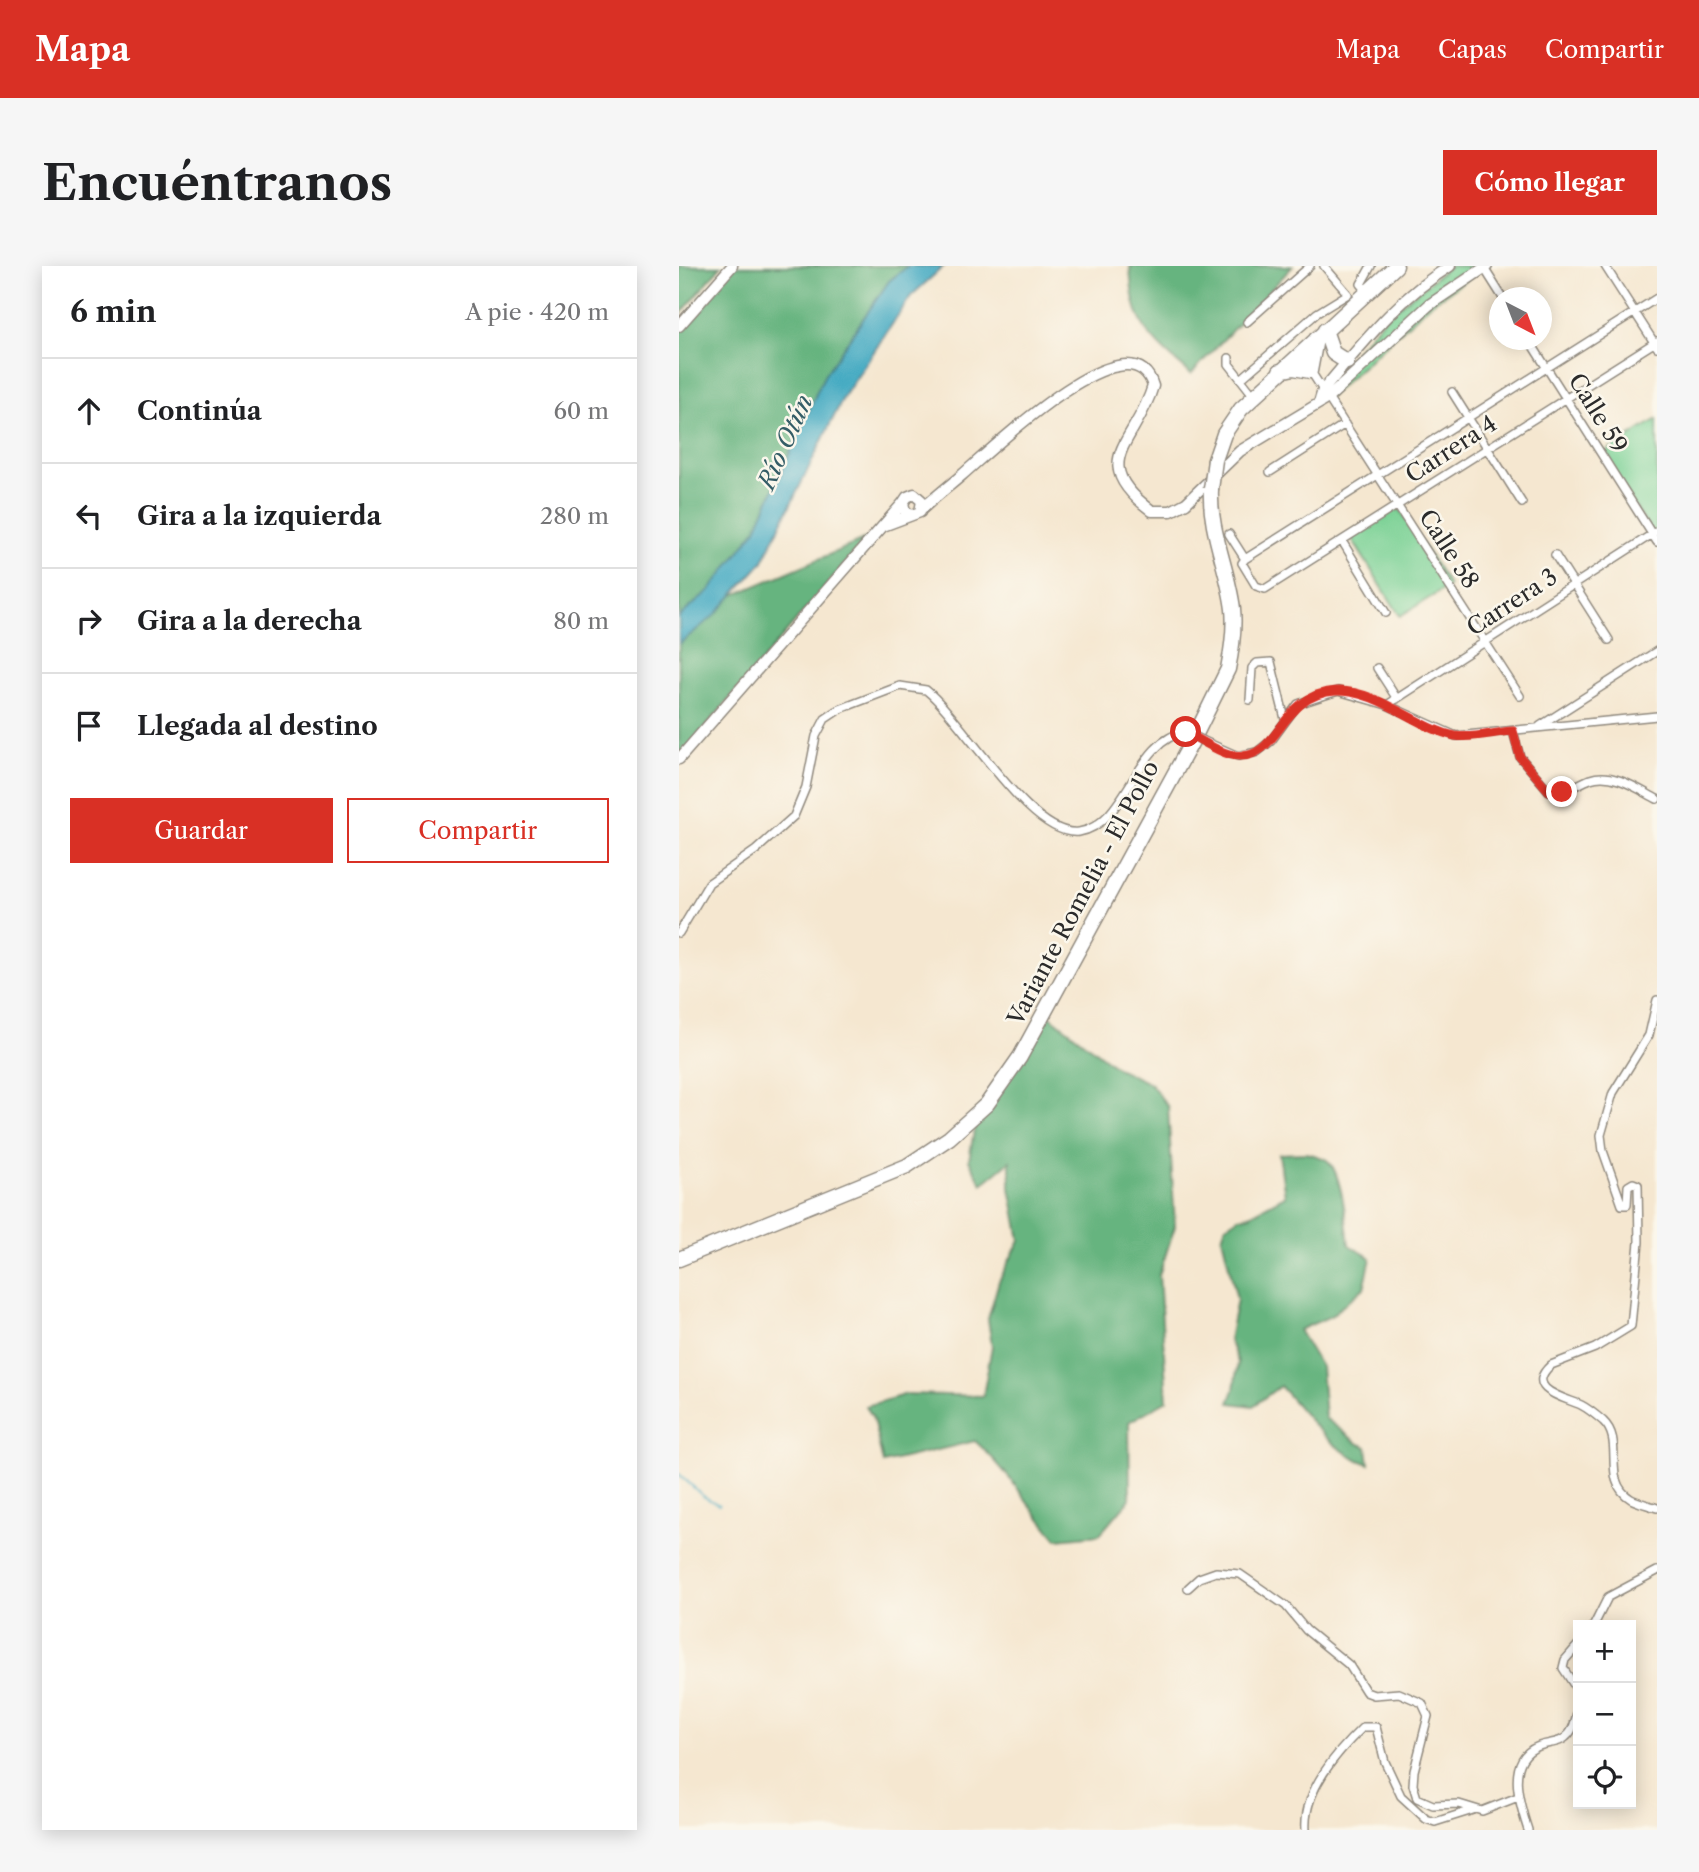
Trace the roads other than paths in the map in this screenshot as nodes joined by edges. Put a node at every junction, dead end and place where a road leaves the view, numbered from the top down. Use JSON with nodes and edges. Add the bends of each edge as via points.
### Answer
{"nodes":[{"id":1,"x":732,"y":266,"type":"edge"},
{"id":2,"x":1310,"y":266,"type":"edge"},
{"id":3,"x":1324,"y":266,"type":"edge"},
{"id":4,"x":1371,"y":266,"type":"edge"},
{"id":5,"x":1396,"y":266,"type":"edge"},
{"id":6,"x":1450,"y":266,"type":"edge"},
{"id":7,"x":1605,"y":266,"type":"edge"},
{"id":8,"x":1485,"y":267,"type":"edge"},
{"id":9,"x":1497,"y":287,"type":"edge"},
{"id":10,"x":1364,"y":288,"type":"junction"},
{"id":11,"x":1348,"y":294,"type":"junction"},
{"id":12,"x":1657,"y":298,"type":"edge"},
{"id":13,"x":1635,"y":312,"type":"junction"},
{"id":14,"x":1247,"y":323,"type":"dead end"},
{"id":15,"x":679,"y":326,"type":"edge"},
{"id":16,"x":1321,"y":334,"type":"junction"},
{"id":17,"x":1656,"y":343,"type":"edge"},
{"id":18,"x":1535,"y":350,"type":"edge"},
{"id":19,"x":1299,"y":353,"type":"junction"},
{"id":20,"x":1229,"y":358,"type":"dead end"},
{"id":21,"x":1347,"y":362,"type":"junction"},
{"id":22,"x":1547,"y":368,"type":"junction"},
{"id":23,"x":1310,"y":371,"type":"junction"},
{"id":24,"x":1278,"y":372,"type":"junction"},
{"id":25,"x":1241,"y":379,"type":"junction"},
{"id":26,"x":1452,"y":392,"type":"dead end"},
{"id":27,"x":1254,"y":396,"type":"junction"},
{"id":28,"x":1324,"y":396,"type":"junction"},
{"id":29,"x":1566,"y":398,"type":"junction"},
{"id":30,"x":1468,"y":417,"type":"junction"},
{"id":31,"x":1345,"y":424,"type":"junction"},
{"id":32,"x":1487,"y":448,"type":"junction"},
{"id":33,"x":1270,"y":472,"type":"dead end"},
{"id":34,"x":1378,"y":474,"type":"junction"},
{"id":35,"x":940,"y":491,"type":"junction"},
{"id":36,"x":916,"y":495,"type":"junction"},
{"id":37,"x":903,"y":503,"type":"junction"},
{"id":38,"x":1522,"y":503,"type":"dead end"},
{"id":39,"x":1398,"y":506,"type":"junction"},
{"id":40,"x":916,"y":512,"type":"junction"},
{"id":41,"x":883,"y":526,"type":"junction"},
{"id":42,"x":1655,"y":533,"type":"edge"},
{"id":43,"x":1229,"y":534,"type":"dead end"},
{"id":44,"x":1342,"y":541,"type":"junction"},
{"id":45,"x":1657,"y":542,"type":"edge"},
{"id":46,"x":1555,"y":555,"type":"dead end"},
{"id":47,"x":1245,"y":559,"type":"junction"},
{"id":48,"x":1574,"y":585,"type":"junction"},
{"id":49,"x":1386,"y":613,"type":"dead end"},
{"id":50,"x":1609,"y":640,"type":"dead end"},
{"id":51,"x":1485,"y":642,"type":"junction"},
{"id":52,"x":1657,"y":651,"type":"edge"},
{"id":53,"x":1377,"y":668,"type":"dead end"},
{"id":54,"x":1520,"y":696,"type":"dead end"},
{"id":55,"x":1397,"y":699,"type":"junction"},
{"id":56,"x":1250,"y":700,"type":"dead end"},
{"id":57,"x":1387,"y":705,"type":"junction"},
{"id":58,"x":1657,"y":716,"type":"edge"},
{"id":59,"x":1285,"y":719,"type":"junction"},
{"id":60,"x":1537,"y":728,"type":"junction"},
{"id":61,"x":1513,"y":731,"type":"junction"},
{"id":62,"x":679,"y":759,"type":"edge"},
{"id":63,"x":1657,"y":799,"type":"edge"},
{"id":64,"x":679,"y":933,"type":"edge"},
{"id":65,"x":1657,"y":1000,"type":"edge"},
{"id":66,"x":679,"y":1259,"type":"edge"},
{"id":67,"x":1657,"y":1508,"type":"edge"},
{"id":68,"x":1657,"y":1571,"type":"edge"},
{"id":69,"x":1188,"y":1588,"type":"dead end"},
{"id":70,"x":1596,"y":1620,"type":"edge"},
{"id":71,"x":1573,"y":1651,"type":"edge"},
{"id":72,"x":1573,"y":1683,"type":"edge"},
{"id":73,"x":1573,"y":1724,"type":"edge"},
{"id":74,"x":1518,"y":1797,"type":"junction"},
{"id":75,"x":1474,"y":1810,"type":"junction"},
{"id":76,"x":1306,"y":1830,"type":"edge"},
{"id":77,"x":1528,"y":1830,"type":"edge"}],
"edges":[{"from":1,"to":15,"type":"main road"},
{"from":2,"to":14,"type":"street"},
{"from":3,"to":11,"type":"street"},
{"from":4,"to":10,"type":"street"},
{"from":5,"to":10,"type":"highway","name":"Variante Romelia - El Pollo"},
{"from":6,"to":21,"type":"main road","via":[[1416,287]]},
{"from":7,"to":13,"type":"street"},
{"from":8,"to":9,"type":"street"},
{"from":8,"to":28,"type":"main road","via":[[1429,305]]},
{"from":10,"to":11,"type":"street"},
{"from":10,"to":16,"type":"highway","name":"Variante Romelia - El Pollo"},
{"from":11,"to":25,"type":"street","via":[[1317,313]]},
{"from":12,"to":13,"type":"street"},
{"from":13,"to":17,"type":"street"},
{"from":13,"to":22,"type":"street"},
{"from":16,"to":19,"type":"highway","name":"Variante Romelia - El Pollo"},
{"from":16,"to":21,"type":"highway","via":[[1333,353]]},
{"from":16,"to":23,"type":"highway"},
{"from":17,"to":29,"type":"street","name":"Carrera 4"},
{"from":18,"to":22,"type":"street","name":"Calle 59"},
{"from":19,"to":23,"type":"street","name":"Calle 58"},
{"from":19,"to":24,"type":"highway","name":"Variante Romelia - El Pollo"},
{"from":20,"to":25,"type":"street"},
{"from":21,"to":28,"type":"main road"},
{"from":22,"to":29,"type":"street","name":"Calle 59"},
{"from":22,"to":30,"type":"street"},
{"from":23,"to":24,"type":"highway"},
{"from":23,"to":28,"type":"street","name":"Calle 58"},
{"from":24,"to":27,"type":"highway","name":"Variante Romelia - El Pollo"},
{"from":25,"to":27,"type":"street"},
{"from":26,"to":30,"type":"street"},
{"from":27,"to":66,"type":"highway","name":"Variante Romelia - El Pollo","bridge":true,"via":[[1231,421],[1215,460],[1211,489],[1210,515],[1233,609],[1227,669],[1075,957],[1001,1086],[962,1128],[907,1166]]},
{"from":28,"to":31,"type":"street","name":"Calle 58"},
{"from":28,"to":35,"type":"main road","via":[[1240,451],[1186,503],[1171,511],[1152,511],[1123,485],[1118,470],[1153,386],[1143,370],[1119,365],[1069,388],[1028,416]]},
{"from":29,"to":32,"type":"street","name":"Carrera 4"},
{"from":29,"to":42,"type":"street","name":"Calle 59"},
{"from":30,"to":32,"type":"street"},
{"from":30,"to":34,"type":"street"},
{"from":31,"to":33,"type":"street"},
{"from":31,"to":34,"type":"street","name":"Calle 58"},
{"from":32,"to":38,"type":"street"},
{"from":32,"to":39,"type":"street","name":"Carrera 4"},
{"from":34,"to":39,"type":"street","name":"Calle 58"},
{"from":34,"to":47,"type":"street"},
{"from":35,"to":36,"type":"main road"},
{"from":35,"to":40,"type":"main road"},
{"from":36,"to":37,"type":"main road"},
{"from":36,"to":40,"type":"main road","via":[[922,501]]},
{"from":37,"to":40,"type":"main road","via":[[905,510]]},
{"from":37,"to":41,"type":"main road"},
{"from":39,"to":44,"type":"street","name":"Carrera 4"},
{"from":39,"to":51,"type":"street","name":"Calle 58"},
{"from":40,"to":41,"type":"main road"},
{"from":41,"to":62,"type":"main road"},
{"from":42,"to":45,"type":"street","name":"Calle 59"},
{"from":42,"to":48,"type":"street","name":"Carrera 3"},
{"from":43,"to":47,"type":"street"},
{"from":44,"to":47,"type":"street","name":"Carrera 4","via":[[1265,589],[1256,586],[1242,563]]},
{"from":44,"to":49,"type":"street"},
{"from":46,"to":48,"type":"street"},
{"from":48,"to":50,"type":"street"},
{"from":48,"to":51,"type":"street","name":"Carrera 3"},
{"from":51,"to":54,"type":"street","name":"Calle 58"},
{"from":51,"to":55,"type":"street","name":"Carrera 3"},
{"from":52,"to":60,"type":"street"},
{"from":53,"to":55,"type":"street"},
{"from":55,"to":57,"type":"street","name":"Carrera 3"},
{"from":56,"to":59,"type":"street","via":[[1252,668],[1271,662]]},
{"from":57,"to":59,"type":"street","via":[[1338,691],[1298,704]]},
{"from":57,"to":61,"type":"street","via":[[1456,736]]},
{"from":58,"to":60,"type":"street"},
{"from":59,"to":64,"type":"street","bridge":true,"via":[[1263,748],[1249,755],[1229,753],[1186,732],[1174,734],[1150,754],[1119,802],[1092,827],[1066,833],[1027,806],[926,690],[900,687],[825,719],[816,736],[806,787],[790,822],[709,883]]},
{"from":60,"to":61,"type":"street"},
{"from":61,"to":63,"type":"street","via":[[1520,757],[1549,791],[1562,792],[1592,778],[1608,777]]},
{"from":65,"to":67,"type":"street","via":[[1649,1035],[1613,1093],[1601,1135],[1622,1205],[1627,1205],[1627,1186],[1638,1185],[1639,1242],[1631,1326],[1595,1348],[1551,1365],[1543,1381],[1554,1397],[1580,1405],[1608,1426],[1617,1483],[1633,1500]]},
{"from":68,"to":70,"type":"street","via":[[1608,1597]]},
{"from":69,"to":75,"type":"street","via":[[1216,1572],[1240,1574],[1286,1606],[1306,1630],[1349,1665],[1366,1692],[1399,1693],[1422,1703],[1428,1716],[1414,1772],[1414,1793],[1425,1803],[1459,1804]]},
{"from":71,"to":72,"type":"street","via":[[1563,1668]]},
{"from":73,"to":74,"type":"street","via":[[1569,1736],[1538,1746],[1523,1761]]},
{"from":74,"to":75,"type":"street"},
{"from":74,"to":77,"type":"street"},
{"from":75,"to":76,"type":"street","via":[[1435,1822],[1426,1819],[1401,1796],[1376,1727],[1363,1727],[1339,1750],[1320,1779]]}]}
